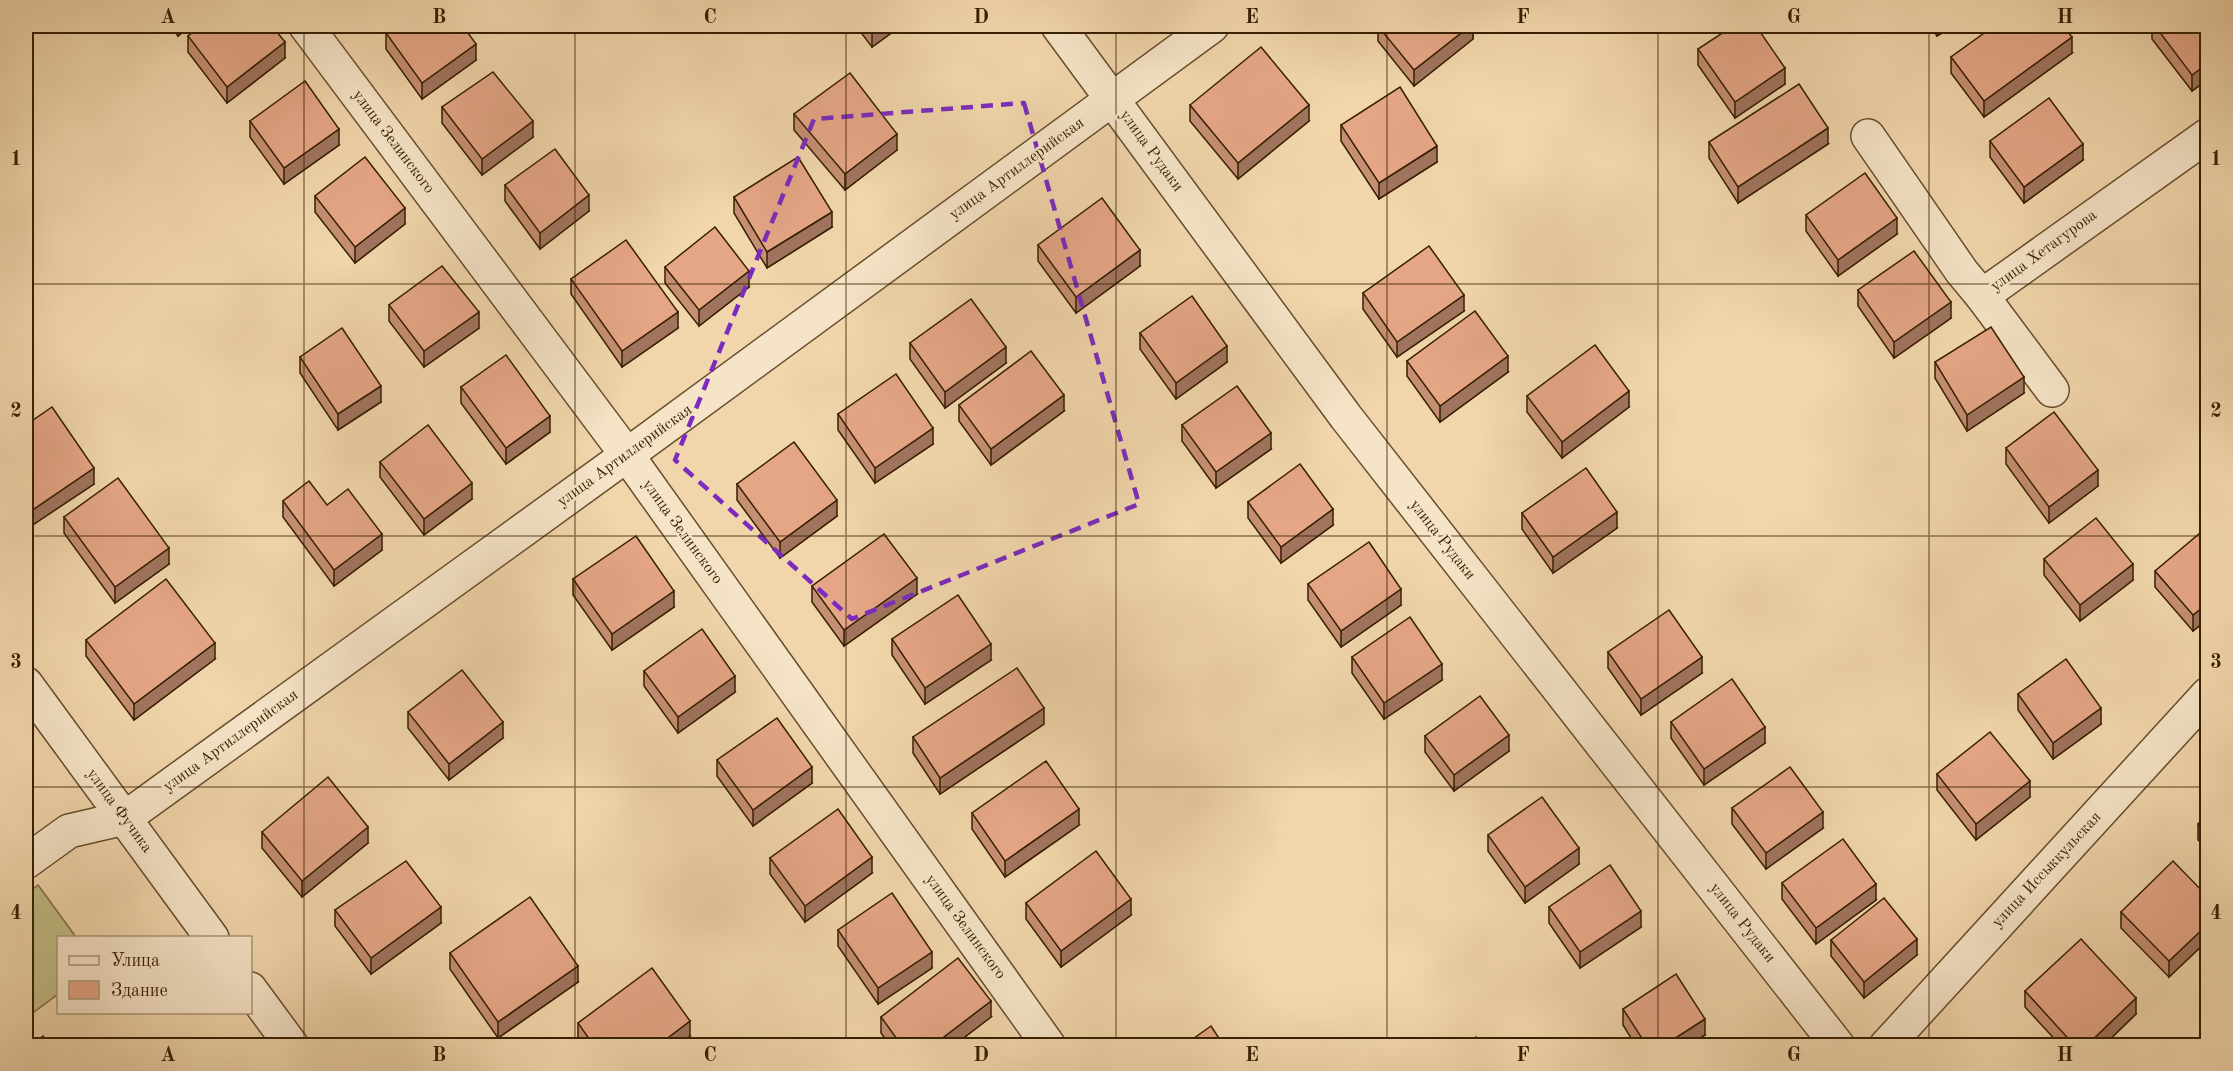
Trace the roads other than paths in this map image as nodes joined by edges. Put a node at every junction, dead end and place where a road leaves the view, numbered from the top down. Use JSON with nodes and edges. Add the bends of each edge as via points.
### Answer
{"nodes":[{"id":1,"x":306,"y":26,"type":"edge"},
{"id":2,"x":1058,"y":26,"type":"edge"},
{"id":3,"x":1212,"y":26,"type":"edge"},
{"id":4,"x":1112,"y":99,"type":"junction"},
{"id":5,"x":2208,"y":135,"type":"edge"},
{"id":6,"x":1868,"y":136,"type":"dead end"},
{"id":7,"x":1982,"y":296,"type":"junction"},
{"id":8,"x":2052,"y":390,"type":"dead end"},
{"id":9,"x":627,"y":455,"type":"junction"},
{"id":10,"x":26,"y":684,"type":"edge"},
{"id":11,"x":2208,"y":694,"type":"edge"},
{"id":12,"x":125,"y":818,"type":"junction"},
{"id":13,"x":26,"y":862,"type":"edge"},
{"id":14,"x":212,"y":936,"type":"edge"},
{"id":15,"x":252,"y":992,"type":"edge"},
{"id":16,"x":292,"y":1046,"type":"edge"},
{"id":17,"x":1050,"y":1046,"type":"edge"},
{"id":18,"x":1838,"y":1046,"type":"edge"},
{"id":19,"x":1886,"y":1046,"type":"edge"}],
"edges":[{"from":1,"to":9,"type":"street","name":"улица Зелинского"},
{"from":2,"to":4,"type":"street","name":"улица Рудаки"},
{"from":3,"to":4,"type":"street","name":"улица Артиллерийская"},
{"from":4,"to":9,"type":"street","name":"улица Артиллерийская"},
{"from":4,"to":18,"type":"street","name":"улица Рудаки","via":[[1346,417]]},
{"from":5,"to":7,"type":"street","name":"улица Хетагурова"},
{"from":6,"to":7,"type":"street","name":"улица Хетагурова"},
{"from":7,"to":8,"type":"street"},
{"from":9,"to":12,"type":"street","name":"улица Артиллерийская"},
{"from":9,"to":17,"type":"street","name":"улица Зелинского"},
{"from":10,"to":12,"type":"street","name":"улица Фучика"},
{"from":11,"to":19,"type":"street","name":"улица Иссыккульская"},
{"from":12,"to":13,"type":"street","name":"улица Артиллерийская","via":[[69,831]]},
{"from":12,"to":14,"type":"street","name":"улица Фучика"},
{"from":15,"to":16,"type":"street"}]}
